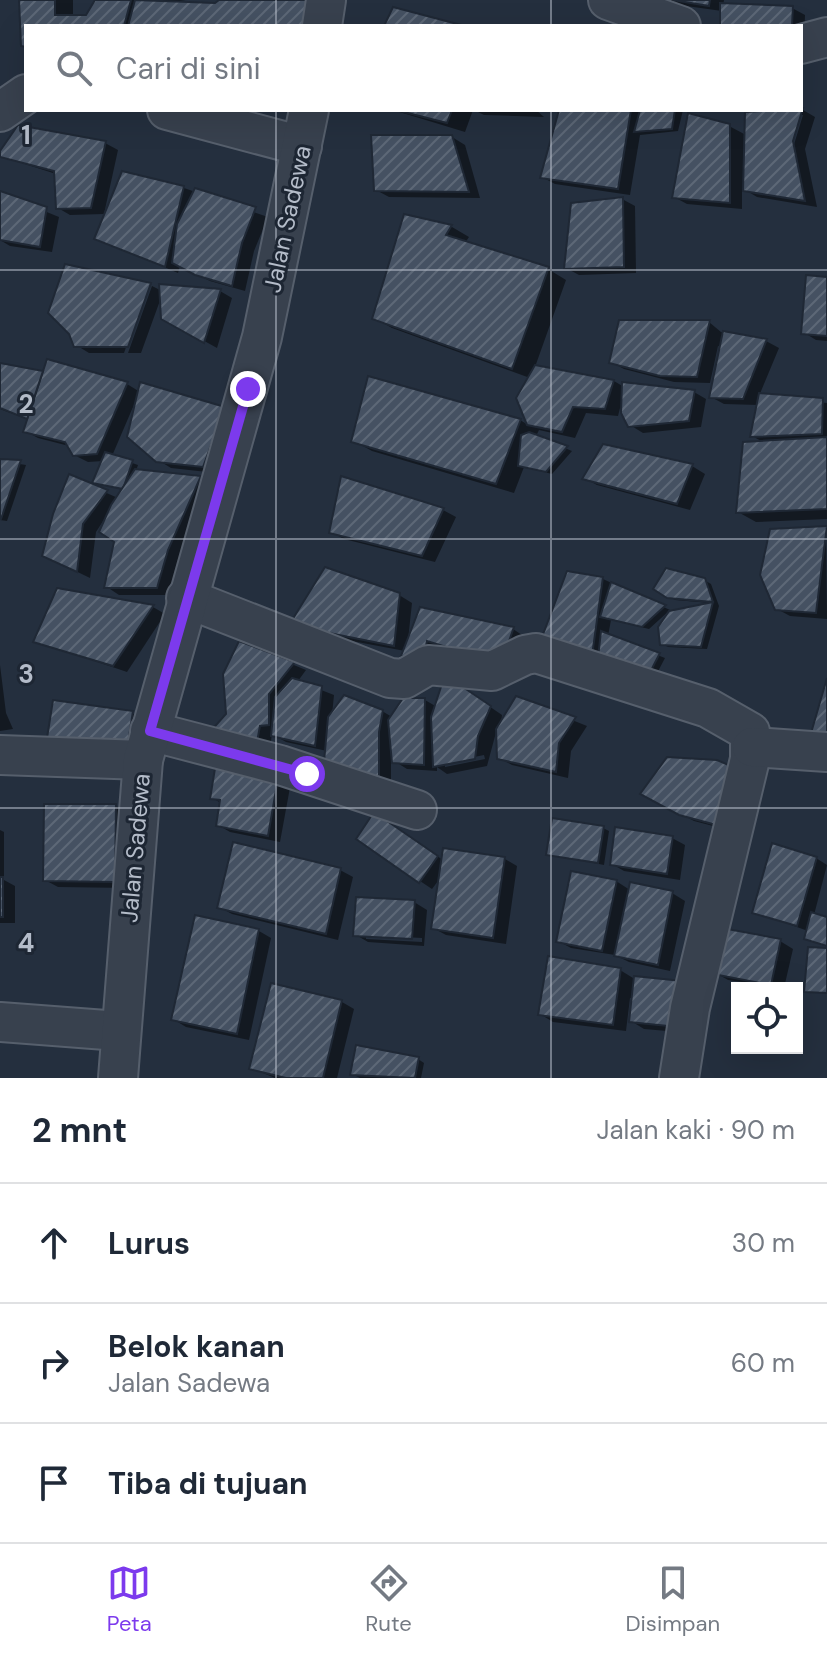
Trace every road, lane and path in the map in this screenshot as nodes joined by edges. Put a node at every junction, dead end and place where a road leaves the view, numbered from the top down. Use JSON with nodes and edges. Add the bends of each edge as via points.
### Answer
{"nodes":[{"id":1,"x":326,"y":0,"type":"edge"},
{"id":2,"x":608,"y":0,"type":"edge"},
{"id":3,"x":322,"y":24,"type":"edge"},
{"id":4,"x":675,"y":24,"type":"edge"},
{"id":5,"x":827,"y":37,"type":"edge"},
{"id":6,"x":803,"y":43,"type":"edge"},
{"id":7,"x":24,"y":95,"type":"edge"},
{"id":8,"x":0,"y":112,"type":"edge"},
{"id":9,"x":182,"y":112,"type":"edge"},
{"id":10,"x":306,"y":128,"type":"edge"},
{"id":11,"x":211,"y":608,"type":"junction"},
{"id":12,"x":163,"y":742,"type":"junction"},
{"id":13,"x":752,"y":747,"type":"junction"},
{"id":14,"x":827,"y":752,"type":"edge"},
{"id":15,"x":0,"y":755,"type":"edge"},
{"id":16,"x":417,"y":810,"type":"dead end"},
{"id":17,"x":0,"y":1022,"type":"edge"},
{"id":18,"x":119,"y":1031,"type":"junction"},
{"id":19,"x":118,"y":1078,"type":"edge"},
{"id":20,"x":679,"y":1078,"type":"edge"}],
"edges":[{"from":1,"to":3,"type":"street"},
{"from":2,"to":4,"type":"street"},
{"from":5,"to":6,"type":"street"},
{"from":7,"to":8,"type":"street"},
{"from":9,"to":10,"type":"street"},
{"from":10,"to":11,"type":"street","name":"Jalan Sadewa"},
{"from":11,"to":12,"type":"street","name":"Jalan Sadewa"},
{"from":11,"to":13,"type":"street","via":[[400,680],[428,665],[492,671],[525,655],[547,656],[708,708],[750,732]]},
{"from":12,"to":15,"type":"street"},
{"from":12,"to":16,"type":"street","via":[[280,765]]},
{"from":12,"to":18,"type":"street","name":"Jalan Sadewa"},
{"from":13,"to":14,"type":"street"},
{"from":13,"to":20,"type":"street","via":[[690,1008]]},
{"from":17,"to":18,"type":"street"},
{"from":18,"to":19,"type":"street","name":"Jalan Sadewa"}]}
